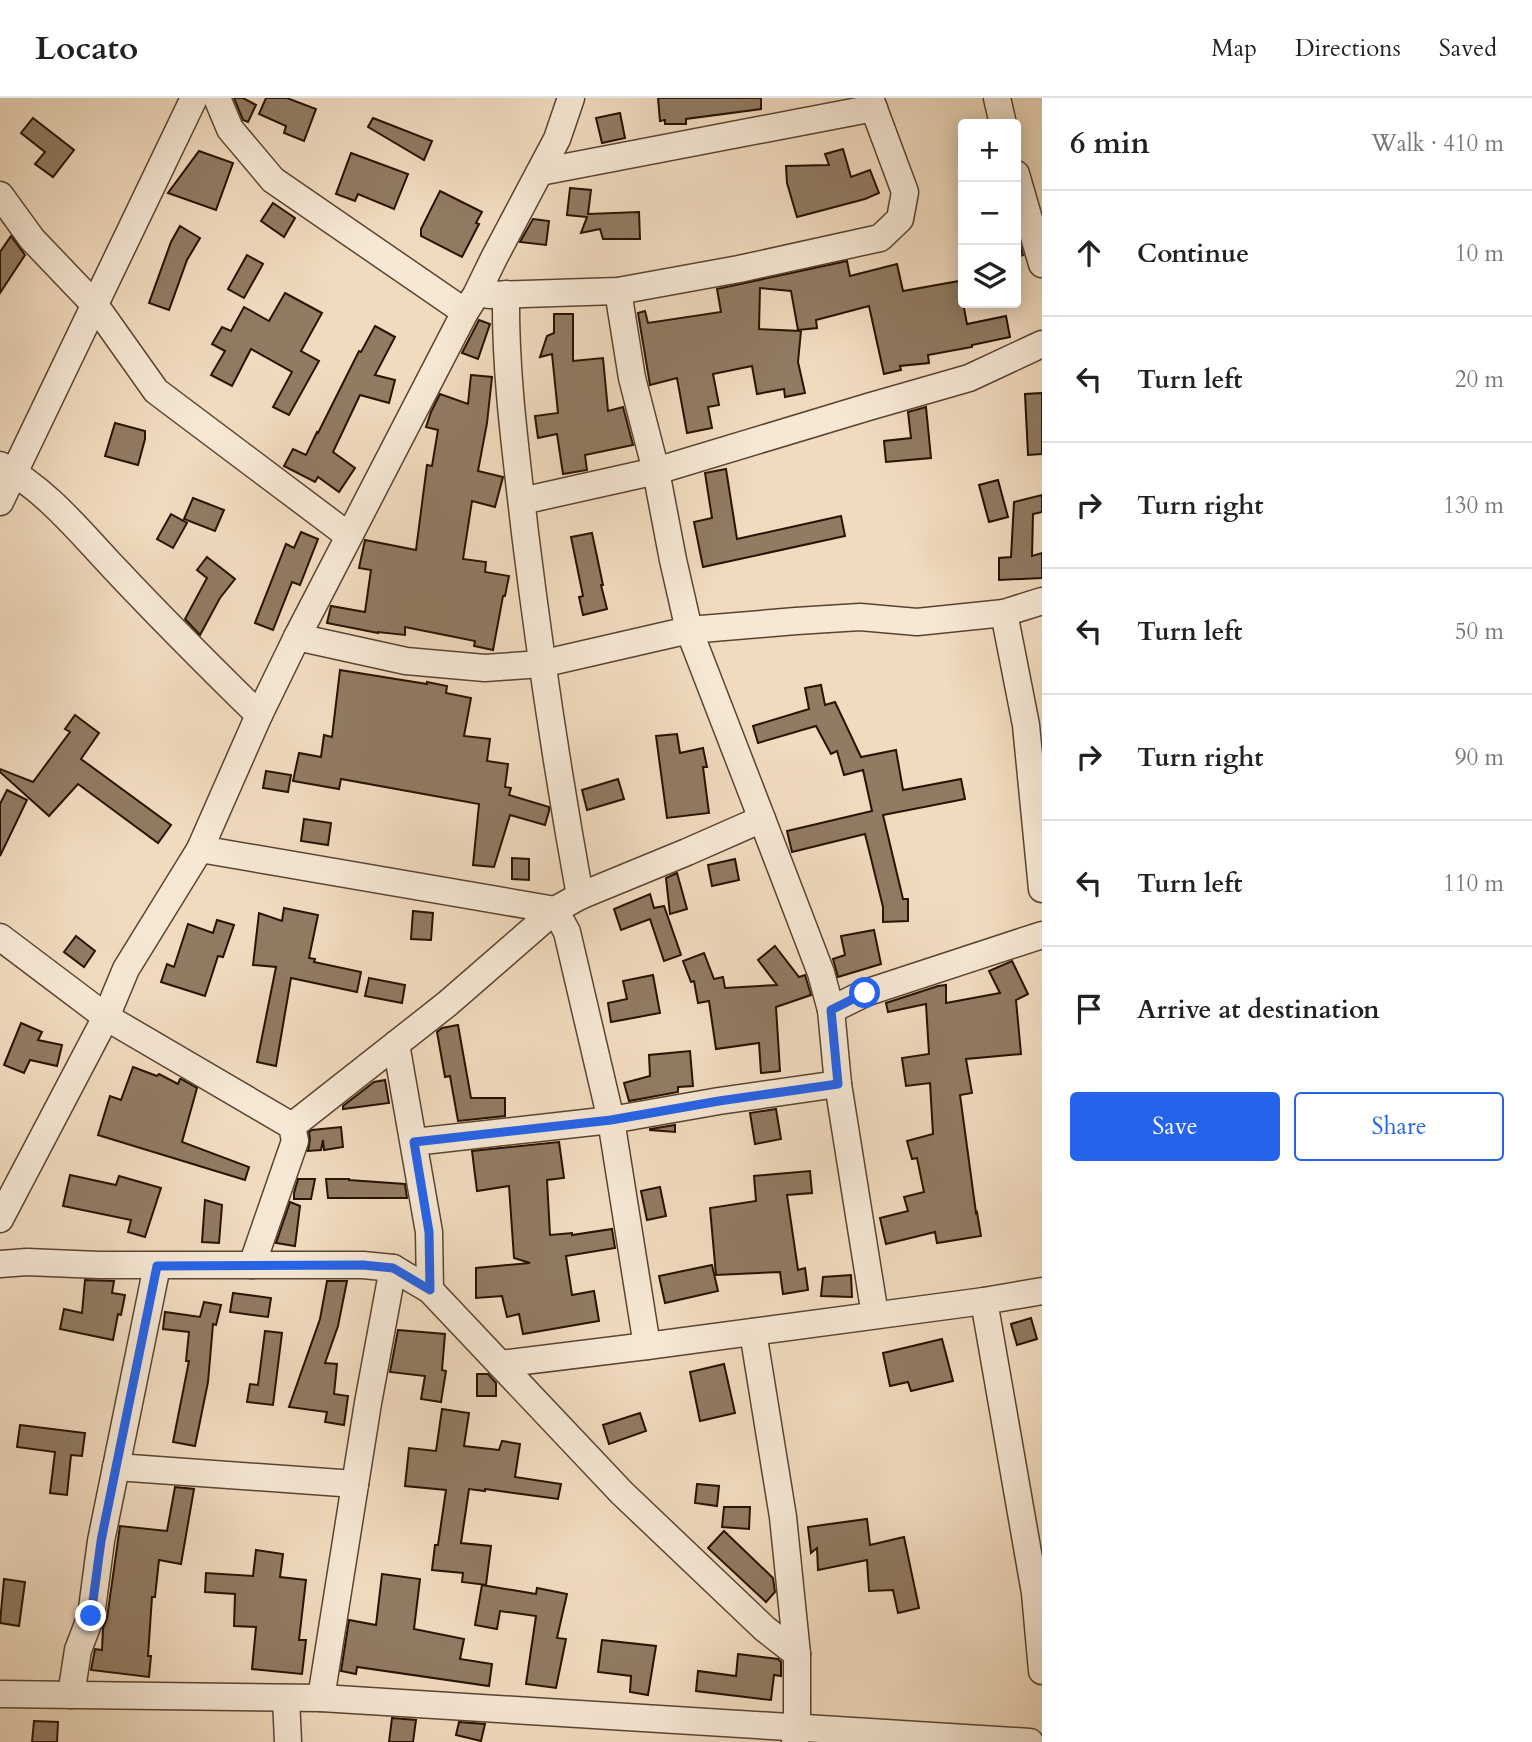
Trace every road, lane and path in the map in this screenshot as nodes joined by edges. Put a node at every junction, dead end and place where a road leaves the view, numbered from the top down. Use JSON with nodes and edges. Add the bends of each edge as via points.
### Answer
{"nodes":[{"id":1,"x":194,"y":98,"type":"edge"},
{"id":2,"x":217,"y":98,"type":"edge"},
{"id":3,"x":571,"y":98,"type":"edge"},
{"id":4,"x":997,"y":98,"type":"edge"},
{"id":5,"x":872,"y":103,"type":"edge"},
{"id":6,"x":1002,"y":119,"type":"edge"},
{"id":7,"x":540,"y":172,"type":"junction"},
{"id":8,"x":1018,"y":182,"type":"edge"},
{"id":9,"x":0,"y":195,"type":"edge"},
{"id":10,"x":1042,"y":264,"type":"edge"},
{"id":11,"x":618,"y":291,"type":"junction"},
{"id":12,"x":506,"y":294,"type":"junction"},
{"id":13,"x":471,"y":303,"type":"junction"},
{"id":14,"x":95,"y":305,"type":"junction"},
{"id":15,"x":1042,"y":344,"type":"edge"},
{"id":16,"x":7,"y":469,"type":"edge"},
{"id":17,"x":656,"y":471,"type":"junction"},
{"id":18,"x":0,"y":502,"type":"edge"},
{"id":19,"x":522,"y":502,"type":"junction"},
{"id":20,"x":349,"y":536,"type":"junction"},
{"id":21,"x":1042,"y":601,"type":"edge"},
{"id":22,"x":1003,"y":612,"type":"junction"},
{"id":23,"x":690,"y":631,"type":"junction"},
{"id":24,"x":298,"y":637,"type":"junction"},
{"id":25,"x":541,"y":664,"type":"junction"},
{"id":26,"x":259,"y":715,"type":"junction"},
{"id":27,"x":762,"y":818,"type":"junction"},
{"id":28,"x":200,"y":849,"type":"junction"},
{"id":29,"x":1042,"y":889,"type":"edge"},
{"id":30,"x":580,"y":896,"type":"junction"},
{"id":31,"x":555,"y":910,"type":"junction"},
{"id":32,"x":1042,"y":935,"type":"edge"},
{"id":33,"x":0,"y":937,"type":"edge"},
{"id":34,"x":831,"y":1010,"type":"junction"},
{"id":35,"x":106,"y":1017,"type":"junction"},
{"id":36,"x":396,"y":1044,"type":"junction"},
{"id":37,"x":838,"y":1084,"type":"junction"},
{"id":38,"x":611,"y":1120,"type":"junction"},
{"id":39,"x":292,"y":1126,"type":"junction"},
{"id":40,"x":414,"y":1142,"type":"junction"},
{"id":41,"x":0,"y":1219,"type":"edge"},
{"id":42,"x":0,"y":1264,"type":"edge"},
{"id":43,"x":252,"y":1265,"type":"junction"},
{"id":44,"x":157,"y":1266,"type":"junction"},
{"id":45,"x":393,"y":1268,"type":"junction"},
{"id":46,"x":430,"y":1290,"type":"junction"},
{"id":47,"x":1042,"y":1291,"type":"edge"},
{"id":48,"x":984,"y":1301,"type":"junction"},
{"id":49,"x":875,"y":1315,"type":"junction"},
{"id":50,"x":753,"y":1332,"type":"junction"},
{"id":51,"x":647,"y":1346,"type":"junction"},
{"id":52,"x":500,"y":1364,"type":"junction"},
{"id":53,"x":117,"y":1467,"type":"junction"},
{"id":54,"x":355,"y":1484,"type":"junction"},
{"id":55,"x":797,"y":1654,"type":"junction"},
{"id":56,"x":1042,"y":1671,"type":"edge"},
{"id":57,"x":0,"y":1694,"type":"edge"},
{"id":58,"x":71,"y":1695,"type":"junction"},
{"id":59,"x":286,"y":1698,"type":"junction"},
{"id":60,"x":321,"y":1698,"type":"junction"},
{"id":61,"x":796,"y":1735,"type":"edge"},
{"id":62,"x":288,"y":1742,"type":"edge"},
{"id":63,"x":1030,"y":1742,"type":"edge"}],
"edges":[{"from":1,"to":14,"type":"street"},
{"from":2,"to":13,"type":"street","via":[[230,129],[273,180]]},
{"from":3,"to":7,"type":"street"},
{"from":4,"to":6,"type":"street"},
{"from":5,"to":7,"type":"street"},
{"from":5,"to":11,"type":"street","via":[[905,192],[900,219],[880,238]]},
{"from":7,"to":13,"type":"street"},
{"from":8,"to":10,"type":"street"},
{"from":9,"to":14,"type":"street","via":[[32,239]]},
{"from":11,"to":12,"type":"street"},
{"from":11,"to":17,"type":"street","via":[[632,378]]},
{"from":12,"to":13,"type":"street"},
{"from":12,"to":19,"type":"street","via":[[505,341]]},
{"from":13,"to":20,"type":"street"},
{"from":14,"to":16,"type":"street"},
{"from":14,"to":20,"type":"street","via":[[156,391]]},
{"from":15,"to":17,"type":"street","via":[[970,378]]},
{"from":16,"to":18,"type":"street"},
{"from":16,"to":26,"type":"street","via":[[46,498]]},
{"from":17,"to":19,"type":"street"},
{"from":17,"to":23,"type":"street"},
{"from":19,"to":25,"type":"street"},
{"from":20,"to":24,"type":"street"},
{"from":21,"to":22,"type":"street"},
{"from":22,"to":23,"type":"street","via":[[917,622],[860,617]]},
{"from":22,"to":29,"type":"street","via":[[1026,725]]},
{"from":23,"to":25,"type":"street"},
{"from":23,"to":27,"type":"street"},
{"from":24,"to":25,"type":"street","via":[[406,662],[485,668]]},
{"from":24,"to":26,"type":"street"},
{"from":25,"to":30,"type":"street"},
{"from":26,"to":28,"type":"street"},
{"from":27,"to":30,"type":"street"},
{"from":27,"to":34,"type":"street"},
{"from":28,"to":31,"type":"street"},
{"from":28,"to":35,"type":"street","via":[[126,969]]},
{"from":30,"to":31,"type":"street"},
{"from":31,"to":36,"type":"street"},
{"from":31,"to":38,"type":"street","via":[[568,932]]},
{"from":32,"to":34,"type":"street","via":[[865,993]]},
{"from":33,"to":35,"type":"street"},
{"from":34,"to":37,"type":"street"},
{"from":35,"to":39,"type":"street"},
{"from":35,"to":41,"type":"street"},
{"from":36,"to":39,"type":"street"},
{"from":36,"to":40,"type":"street"},
{"from":37,"to":38,"type":"street"},
{"from":37,"to":49,"type":"street"},
{"from":38,"to":40,"type":"street"},
{"from":38,"to":51,"type":"street"},
{"from":39,"to":43,"type":"street","via":[[295,1141]]},
{"from":40,"to":46,"type":"street","via":[[429,1232]]},
{"from":42,"to":44,"type":"street"},
{"from":43,"to":44,"type":"street"},
{"from":43,"to":45,"type":"street"},
{"from":44,"to":53,"type":"street"},
{"from":45,"to":46,"type":"street"},
{"from":45,"to":54,"type":"street"},
{"from":46,"to":52,"type":"street"},
{"from":47,"to":48,"type":"street"},
{"from":48,"to":49,"type":"street"},
{"from":48,"to":56,"type":"street","via":[[1035,1593]]},
{"from":49,"to":50,"type":"street"},
{"from":50,"to":51,"type":"street"},
{"from":50,"to":55,"type":"street","via":[[783,1517]]},
{"from":51,"to":52,"type":"street"},
{"from":52,"to":55,"type":"street","via":[[622,1493]]},
{"from":53,"to":54,"type":"street"},
{"from":53,"to":58,"type":"street","via":[[91,1616],[78,1650]]},
{"from":54,"to":60,"type":"street"},
{"from":55,"to":61,"type":"street"},
{"from":57,"to":58,"type":"street"},
{"from":58,"to":59,"type":"street"},
{"from":59,"to":60,"type":"street"},
{"from":59,"to":62,"type":"street"},
{"from":60,"to":61,"type":"street"},
{"from":61,"to":63,"type":"street"}]}
